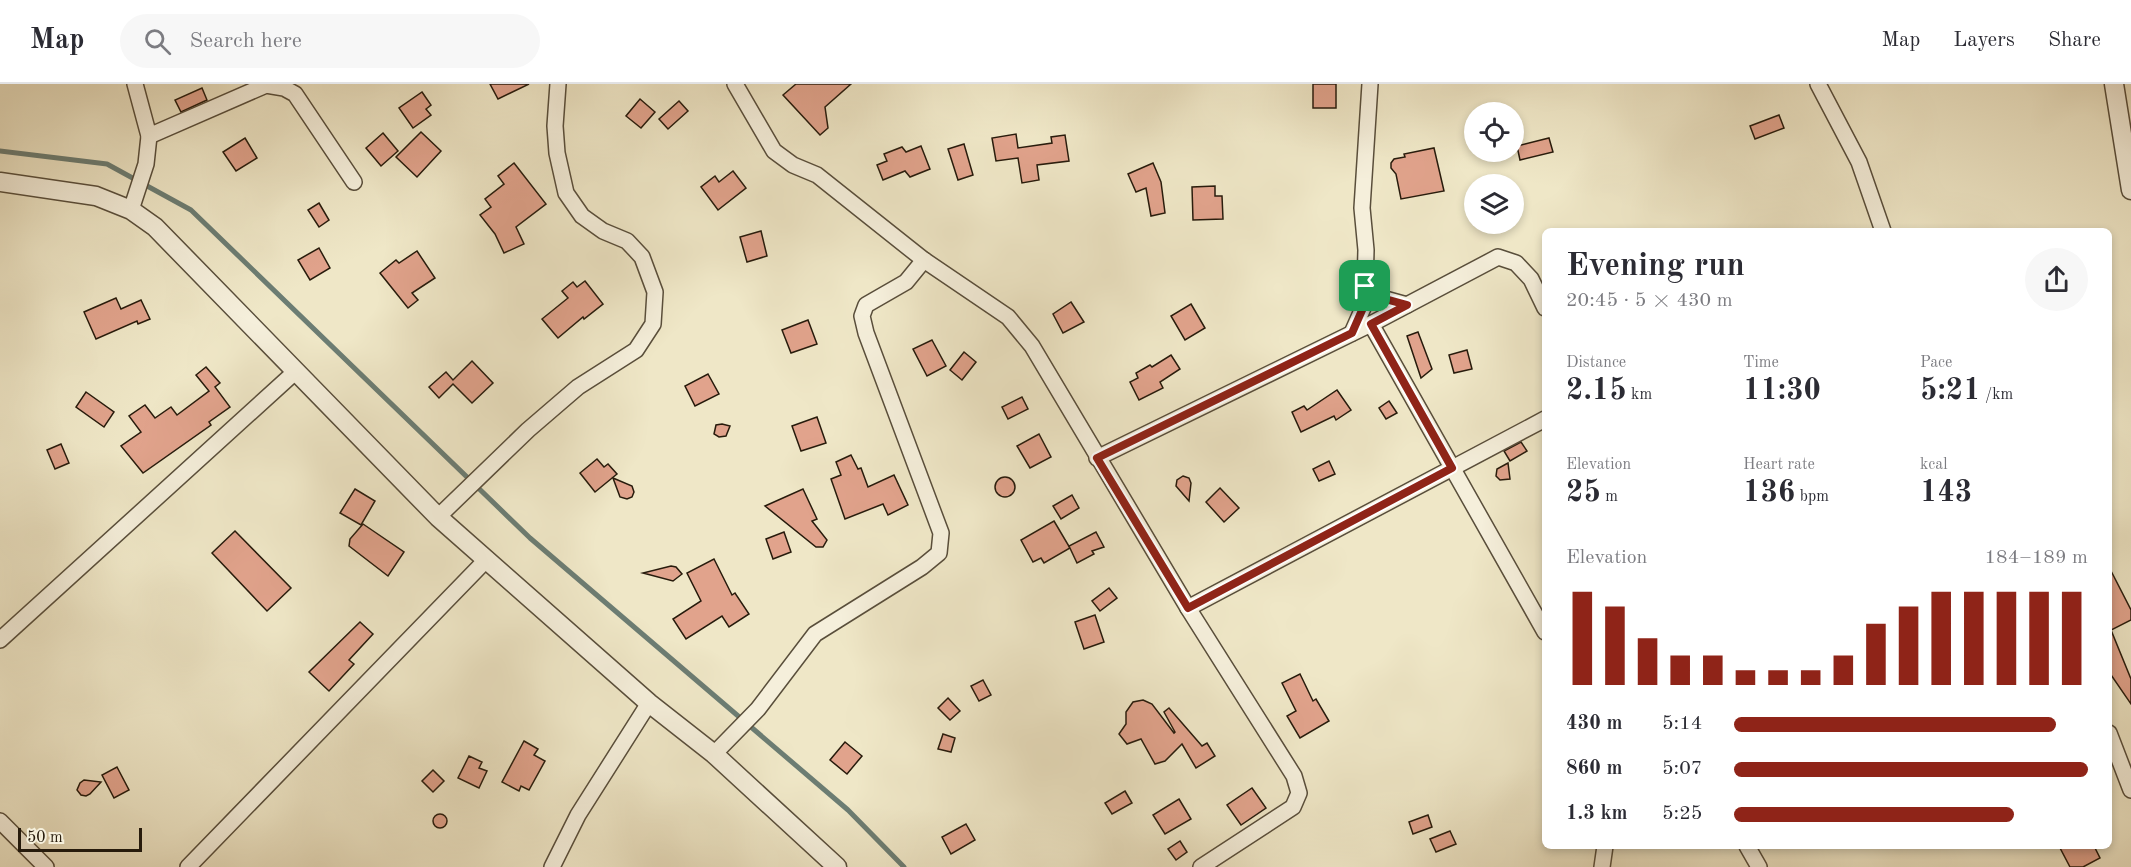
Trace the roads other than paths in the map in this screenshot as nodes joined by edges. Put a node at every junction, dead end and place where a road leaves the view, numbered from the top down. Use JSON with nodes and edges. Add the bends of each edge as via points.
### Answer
{"nodes":[{"id":1,"x":135,"y":84,"type":"edge"},
{"id":2,"x":558,"y":84,"type":"edge"},
{"id":3,"x":735,"y":84,"type":"edge"},
{"id":4,"x":1370,"y":84,"type":"edge"},
{"id":5,"x":1818,"y":84,"type":"edge"},
{"id":6,"x":2114,"y":84,"type":"edge"},
{"id":7,"x":149,"y":136,"type":"junction"},
{"id":8,"x":0,"y":182,"type":"edge"},
{"id":9,"x":354,"y":182,"type":"dead end"},
{"id":10,"x":2131,"y":190,"type":"edge"},
{"id":11,"x":131,"y":210,"type":"junction"},
{"id":12,"x":1882,"y":228,"type":"edge"},
{"id":13,"x":924,"y":260,"type":"junction"},
{"id":14,"x":1365,"y":286,"type":"junction"},
{"id":15,"x":1542,"y":302,"type":"edge"},
{"id":16,"x":1407,"y":305,"type":"junction"},
{"id":17,"x":1371,"y":324,"type":"junction"},
{"id":18,"x":1352,"y":333,"type":"junction"},
{"id":19,"x":295,"y":372,"type":"junction"},
{"id":20,"x":1542,"y":421,"type":"edge"},
{"id":21,"x":1097,"y":458,"type":"junction"},
{"id":22,"x":1452,"y":468,"type":"junction"},
{"id":23,"x":438,"y":517,"type":"junction"},
{"id":24,"x":487,"y":559,"type":"junction"},
{"id":25,"x":1188,"y":608,"type":"junction"},
{"id":26,"x":1542,"y":627,"type":"edge"},
{"id":27,"x":0,"y":640,"type":"edge"},
{"id":28,"x":649,"y":703,"type":"junction"},
{"id":29,"x":2112,"y":741,"type":"edge"},
{"id":30,"x":714,"y":754,"type":"junction"},
{"id":31,"x":2131,"y":790,"type":"edge"},
{"id":32,"x":0,"y":821,"type":"edge"},
{"id":33,"x":1605,"y":849,"type":"edge"},
{"id":34,"x":1749,"y":849,"type":"edge"},
{"id":35,"x":46,"y":867,"type":"edge"},
{"id":36,"x":188,"y":867,"type":"edge"},
{"id":37,"x":552,"y":867,"type":"edge"},
{"id":38,"x":837,"y":867,"type":"edge"},
{"id":39,"x":1201,"y":867,"type":"edge"},
{"id":40,"x":1602,"y":867,"type":"edge"},
{"id":41,"x":1759,"y":867,"type":"edge"}],
"edges":[{"from":1,"to":7,"type":"street"},
{"from":2,"to":23,"type":"street","via":[[555,126],[566,193],[582,216],[627,241],[642,257],[655,292],[653,324],[636,350],[578,387]]},
{"from":3,"to":13,"type":"street","via":[[774,151],[793,165],[818,175]]},
{"from":4,"to":14,"type":"street","via":[[1362,208]]},
{"from":5,"to":12,"type":"street","via":[[1859,162]]},
{"from":6,"to":10,"type":"street"},
{"from":7,"to":9,"type":"street","via":[[266,85],[284,88],[295,94]]},
{"from":7,"to":11,"type":"street","via":[[146,164]]},
{"from":8,"to":11,"type":"street","via":[[96,196]]},
{"from":11,"to":19,"type":"street","via":[[155,227]]},
{"from":13,"to":21,"type":"street","via":[[1008,318],[1032,346]]},
{"from":13,"to":30,"type":"street","via":[[906,282],[866,305],[862,315],[941,533],[939,553],[815,634],[758,709]]},
{"from":14,"to":16,"type":"street","via":[[1378,297]]},
{"from":14,"to":18,"type":"street","via":[[1363,308]]},
{"from":15,"to":16,"type":"street","via":[[1531,279],[1516,263],[1498,257]]},
{"from":16,"to":17,"type":"street"},
{"from":17,"to":18,"type":"street"},
{"from":17,"to":22,"type":"street"},
{"from":18,"to":21,"type":"street"},
{"from":19,"to":23,"type":"street"},
{"from":19,"to":27,"type":"street"},
{"from":20,"to":22,"type":"street"},
{"from":21,"to":25,"type":"street"},
{"from":22,"to":25,"type":"street"},
{"from":22,"to":26,"type":"street"},
{"from":23,"to":24,"type":"street"},
{"from":24,"to":28,"type":"street"},
{"from":24,"to":36,"type":"street"},
{"from":25,"to":39,"type":"street","via":[[1294,776],[1299,793],[1293,807]]},
{"from":28,"to":30,"type":"street"},
{"from":28,"to":37,"type":"street","via":[[578,815]]},
{"from":29,"to":31,"type":"street"},
{"from":30,"to":38,"type":"street"},
{"from":32,"to":35,"type":"street"},
{"from":33,"to":40,"type":"street"},
{"from":34,"to":41,"type":"street"}]}
